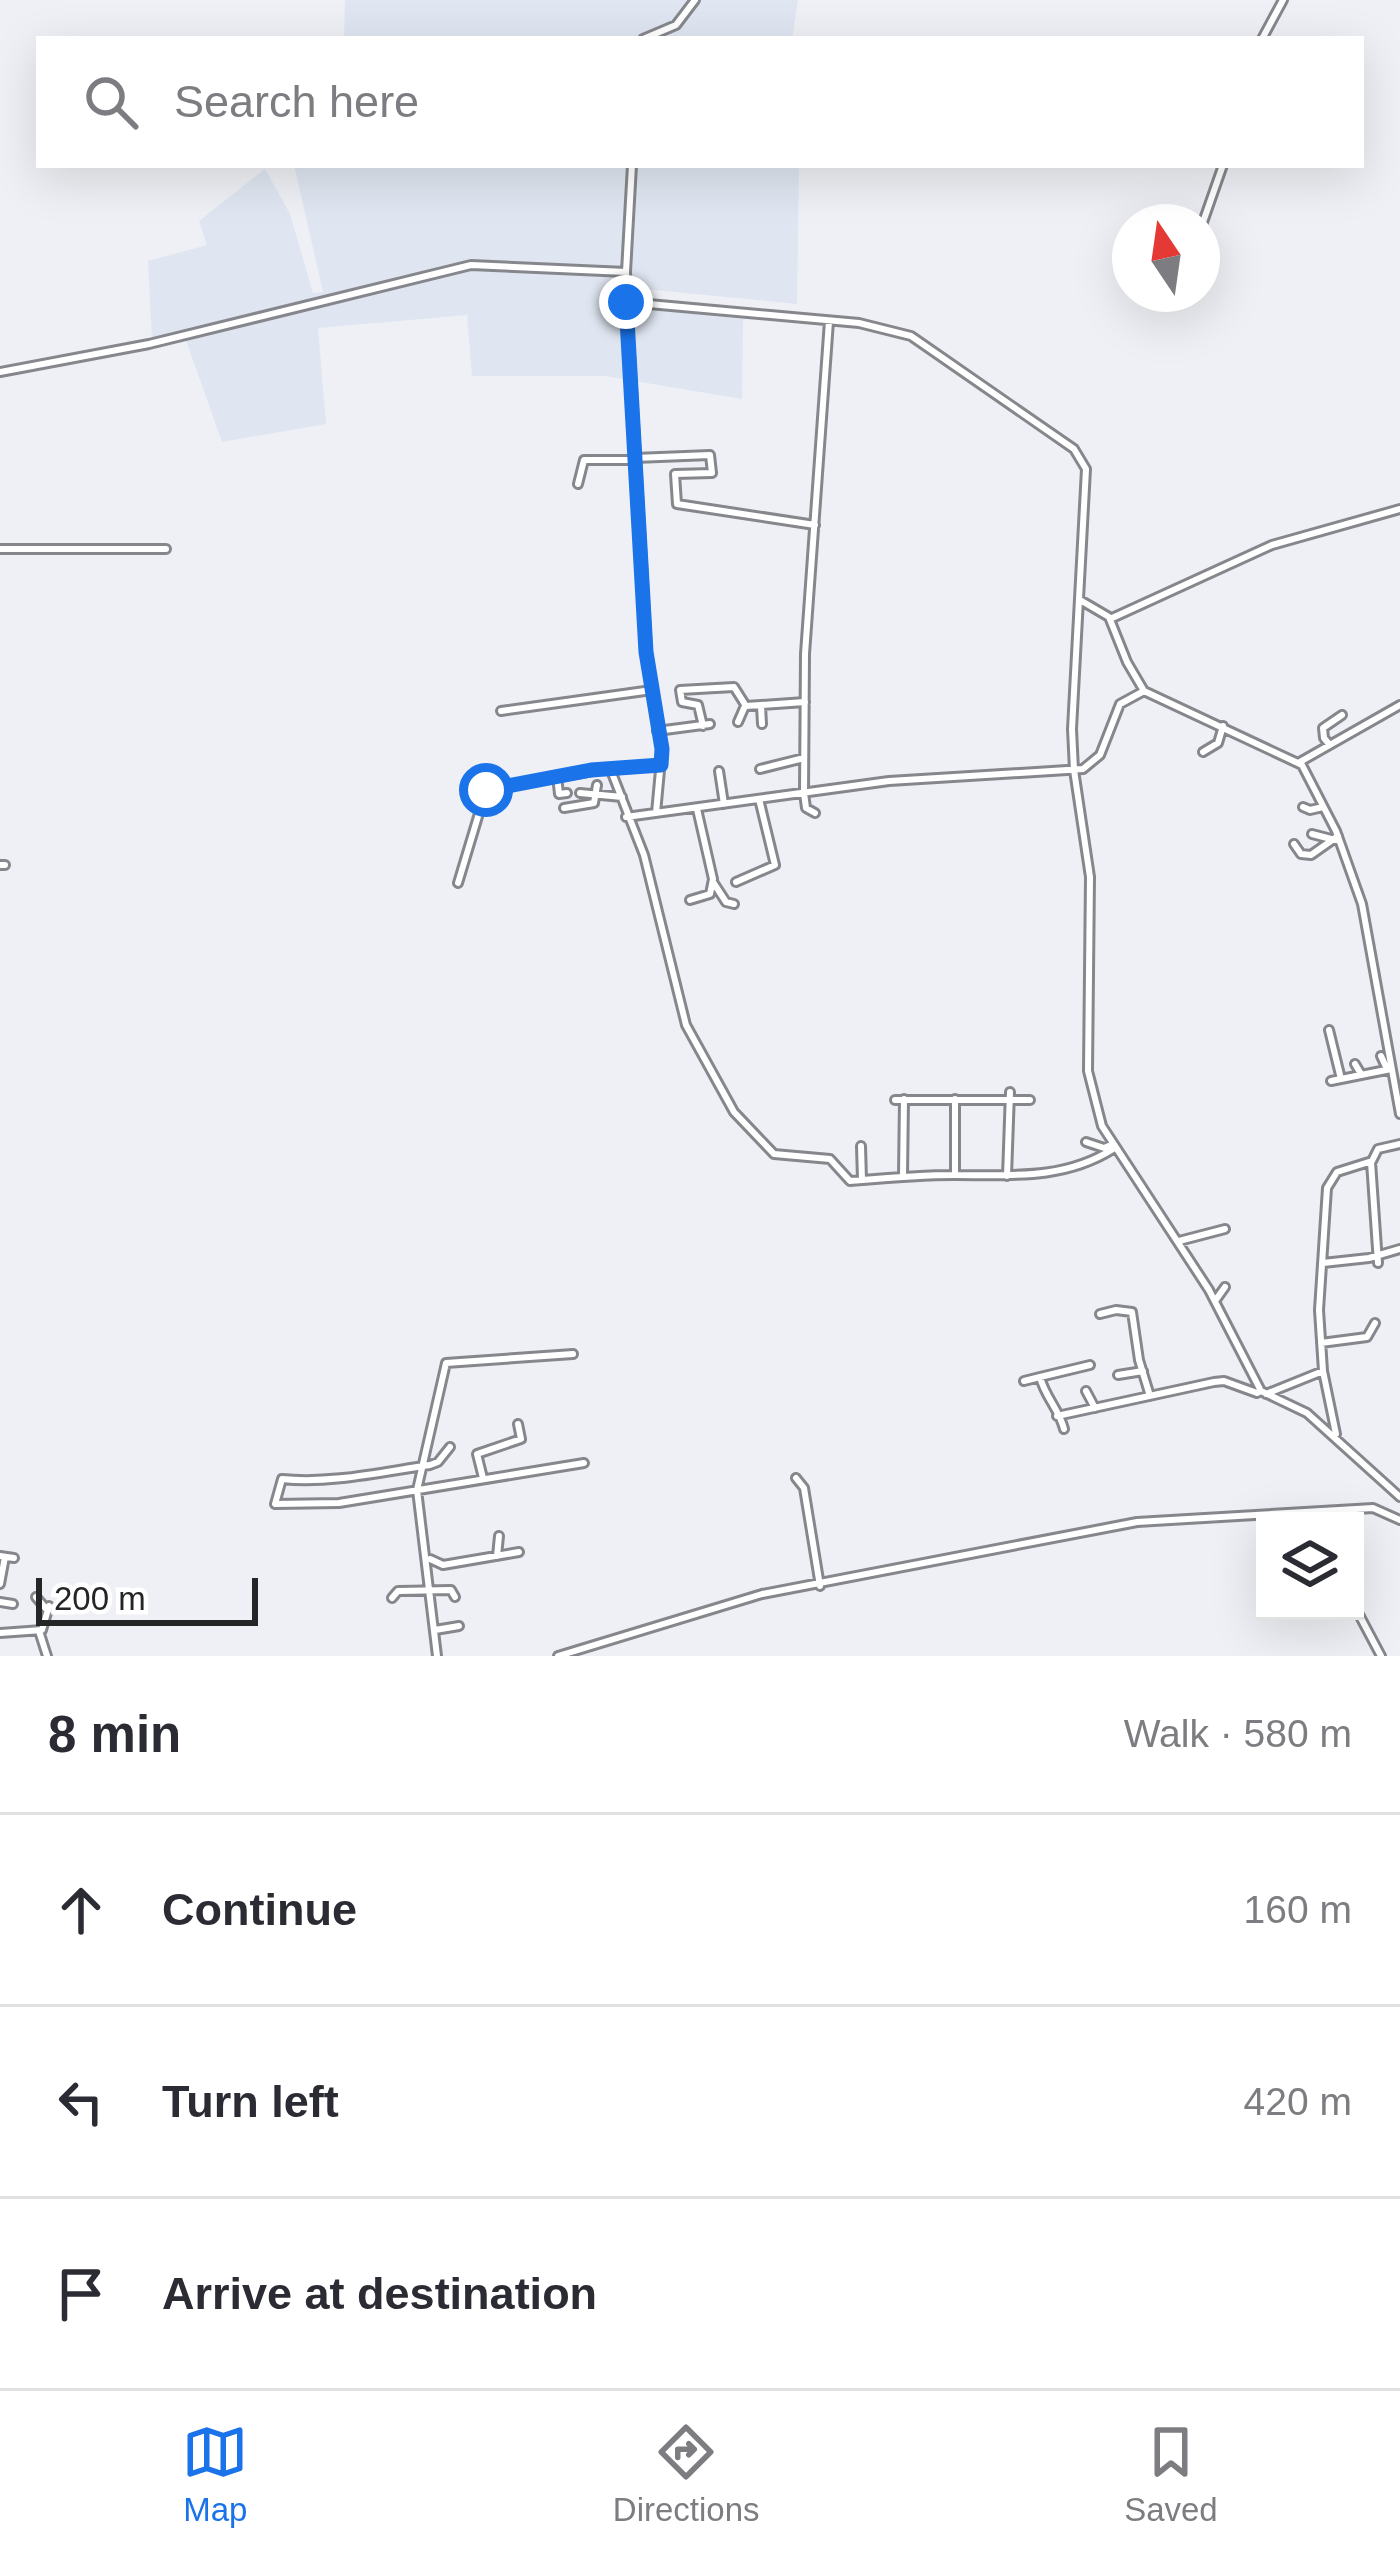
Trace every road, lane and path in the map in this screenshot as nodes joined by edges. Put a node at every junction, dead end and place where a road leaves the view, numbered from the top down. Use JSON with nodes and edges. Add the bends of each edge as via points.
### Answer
{"nodes":[{"id":1,"x":695,"y":0,"type":"edge"},
{"id":2,"x":1283,"y":0,"type":"edge"},
{"id":3,"x":650,"y":36,"type":"edge"},
{"id":4,"x":1264,"y":36,"type":"edge"},
{"id":5,"x":632,"y":168,"type":"edge"},
{"id":6,"x":1221,"y":168,"type":"edge"},
{"id":7,"x":1209,"y":204,"type":"edge"},
{"id":8,"x":626,"y":272,"type":"junction"},
{"id":9,"x":626,"y":302,"type":"junction"},
{"id":10,"x":830,"y":321,"type":"junction"},
{"id":11,"x":0,"y":371,"type":"edge"},
{"id":12,"x":673,"y":456,"type":"junction"},
{"id":13,"x":635,"y":459,"type":"junction"},
{"id":14,"x":675,"y":474,"type":"junction"},
{"id":15,"x":578,"y":484,"type":"dead end"},
{"id":16,"x":1400,"y":509,"type":"edge"},
{"id":17,"x":815,"y":525,"type":"junction"},
{"id":18,"x":0,"y":548,"type":"edge"},
{"id":19,"x":166,"y":549,"type":"dead end"},
{"id":20,"x":1078,"y":600,"type":"junction"},
{"id":21,"x":1110,"y":619,"type":"junction"},
{"id":22,"x":652,"y":690,"type":"junction"},
{"id":23,"x":1144,"y":691,"type":"junction"},
{"id":24,"x":805,"y":702,"type":"junction"},
{"id":25,"x":1400,"y":705,"type":"edge"},
{"id":26,"x":745,"y":706,"type":"junction"},
{"id":27,"x":761,"y":706,"type":"junction"},
{"id":28,"x":501,"y":710,"type":"dead end"},
{"id":29,"x":1342,"y":715,"type":"dead end"},
{"id":30,"x":738,"y":722,"type":"dead end"},
{"id":31,"x":763,"y":724,"type":"dead end"},
{"id":32,"x":1223,"y":726,"type":"junction"},
{"id":33,"x":657,"y":730,"type":"junction"},
{"id":34,"x":1329,"y":744,"type":"junction"},
{"id":35,"x":1202,"y":752,"type":"dead end"},
{"id":36,"x":622,"y":756,"type":"dead end"},
{"id":37,"x":804,"y":758,"type":"junction"},
{"id":38,"x":1298,"y":763,"type":"junction"},
{"id":39,"x":661,"y":765,"type":"junction"},
{"id":40,"x":623,"y":766,"type":"junction"},
{"id":41,"x":760,"y":769,"type":"dead end"},
{"id":42,"x":610,"y":770,"type":"junction"},
{"id":43,"x":1074,"y":770,"type":"junction"},
{"id":44,"x":719,"y":771,"type":"dead end"},
{"id":45,"x":557,"y":776,"type":"junction"},
{"id":46,"x":597,"y":785,"type":"dead end"},
{"id":47,"x":567,"y":793,"type":"dead end"},
{"id":48,"x":580,"y":793,"type":"dead end"},
{"id":49,"x":804,"y":793,"type":"junction"},
{"id":50,"x":597,"y":796,"type":"junction"},
{"id":51,"x":622,"y":797,"type":"junction"},
{"id":52,"x":759,"y":799,"type":"junction"},
{"id":53,"x":724,"y":804,"type":"junction"},
{"id":54,"x":1303,"y":807,"type":"dead end"},
{"id":55,"x":1322,"y":807,"type":"junction"},
{"id":56,"x":564,"y":808,"type":"dead end"},
{"id":57,"x":698,"y":808,"type":"junction"},
{"id":58,"x":656,"y":813,"type":"junction"},
{"id":59,"x":814,"y":813,"type":"dead end"},
{"id":60,"x":627,"y":817,"type":"junction"},
{"id":61,"x":1312,"y":834,"type":"dead end"},
{"id":62,"x":1336,"y":838,"type":"junction"},
{"id":63,"x":1294,"y":844,"type":"dead end"},
{"id":64,"x":713,"y":882,"type":"junction"},
{"id":65,"x":736,"y":882,"type":"dead end"},
{"id":66,"x":458,"y":883,"type":"dead end"},
{"id":67,"x":691,"y":899,"type":"dead end"},
{"id":68,"x":734,"y":904,"type":"dead end"},
{"id":69,"x":1329,"y":1030,"type":"dead end"},
{"id":70,"x":1381,"y":1056,"type":"dead end"},
{"id":71,"x":1354,"y":1064,"type":"dead end"},
{"id":72,"x":1389,"y":1069,"type":"junction"},
{"id":73,"x":1361,"y":1075,"type":"junction"},
{"id":74,"x":1341,"y":1079,"type":"junction"},
{"id":75,"x":1330,"y":1081,"type":"dead end"},
{"id":76,"x":1009,"y":1096,"type":"junction"},
{"id":77,"x":955,"y":1099,"type":"junction"},
{"id":78,"x":1030,"y":1100,"type":"dead end"},
{"id":79,"x":1400,"y":1114,"type":"edge"},
{"id":80,"x":1086,"y":1142,"type":"dead end"},
{"id":81,"x":1400,"y":1144,"type":"edge"},
{"id":82,"x":860,"y":1146,"type":"dead end"},
{"id":83,"x":1112,"y":1147,"type":"junction"},
{"id":84,"x":1371,"y":1162,"type":"junction"},
{"id":85,"x":955,"y":1175,"type":"junction"},
{"id":86,"x":903,"y":1176,"type":"junction"},
{"id":87,"x":1006,"y":1176,"type":"junction"},
{"id":88,"x":862,"y":1180,"type":"junction"},
{"id":89,"x":1225,"y":1229,"type":"dead end"},
{"id":90,"x":1179,"y":1241,"type":"junction"},
{"id":91,"x":1400,"y":1249,"type":"edge"},
{"id":92,"x":1378,"y":1259,"type":"junction"},
{"id":93,"x":1323,"y":1263,"type":"junction"},
{"id":94,"x":1226,"y":1287,"type":"dead end"},
{"id":95,"x":1215,"y":1301,"type":"junction"},
{"id":96,"x":1100,"y":1314,"type":"dead end"},
{"id":97,"x":1375,"y":1323,"type":"dead end"},
{"id":98,"x":1322,"y":1343,"type":"junction"},
{"id":99,"x":574,"y":1354,"type":"dead end"},
{"id":100,"x":1090,"y":1365,"type":"dead end"},
{"id":101,"x":1143,"y":1371,"type":"junction"},
{"id":102,"x":1323,"y":1371,"type":"junction"},
{"id":103,"x":1118,"y":1375,"type":"dead end"},
{"id":104,"x":1040,"y":1377,"type":"junction"},
{"id":105,"x":1024,"y":1381,"type":"dead end"},
{"id":106,"x":1086,"y":1391,"type":"dead end"},
{"id":107,"x":1263,"y":1392,"type":"junction"},
{"id":108,"x":1150,"y":1396,"type":"junction"},
{"id":109,"x":1095,"y":1408,"type":"junction"},
{"id":110,"x":1059,"y":1415,"type":"junction"},
{"id":111,"x":518,"y":1424,"type":"dead end"},
{"id":112,"x":1064,"y":1429,"type":"dead end"},
{"id":113,"x":1337,"y":1438,"type":"junction"},
{"id":114,"x":450,"y":1447,"type":"dead end"},
{"id":115,"x":584,"y":1463,"type":"dead end"},
{"id":116,"x":421,"y":1466,"type":"junction"},
{"id":117,"x":484,"y":1478,"type":"junction"},
{"id":118,"x":796,"y":1478,"type":"dead end"},
{"id":119,"x":417,"y":1490,"type":"junction"},
{"id":120,"x":1400,"y":1497,"type":"edge"},
{"id":121,"x":1310,"y":1511,"type":"joint"},
{"id":122,"x":1400,"y":1520,"type":"edge"},
{"id":123,"x":499,"y":1536,"type":"dead end"},
{"id":124,"x":519,"y":1552,"type":"dead end"},
{"id":125,"x":427,"y":1556,"type":"junction"},
{"id":126,"x":497,"y":1556,"type":"junction"},
{"id":127,"x":6,"y":1557,"type":"edge"},
{"id":128,"x":0,"y":1584,"type":"edge"},
{"id":129,"x":820,"y":1586,"type":"junction"},
{"id":130,"x":431,"y":1590,"type":"junction"},
{"id":131,"x":455,"y":1597,"type":"dead end"},
{"id":132,"x":36,"y":1598,"type":"dead end"},
{"id":133,"x":392,"y":1598,"type":"dead end"},
{"id":134,"x":0,"y":1602,"type":"edge"},
{"id":135,"x":13,"y":1604,"type":"dead end"},
{"id":136,"x":1362,"y":1620,"type":"edge"},
{"id":137,"x":459,"y":1626,"type":"dead end"},
{"id":138,"x":435,"y":1630,"type":"junction"},
{"id":139,"x":39,"y":1631,"type":"junction"},
{"id":140,"x":0,"y":1633,"type":"edge"},
{"id":141,"x":47,"y":1656,"type":"edge"},
{"id":142,"x":437,"y":1656,"type":"edge"},
{"id":143,"x":558,"y":1656,"type":"edge"},
{"id":144,"x":1381,"y":1656,"type":"edge"}],
"edges":[{"from":1,"to":3,"type":"street","via":[[676,25]]},
{"from":2,"to":4,"type":"street"},
{"from":5,"to":8,"type":"street"},
{"from":6,"to":7,"type":"street"},
{"from":8,"to":9,"type":"street"},
{"from":8,"to":11,"type":"street","via":[[471,265],[149,344]]},
{"from":9,"to":10,"type":"street"},
{"from":9,"to":13,"type":"street"},
{"from":10,"to":17,"type":"street"},
{"from":10,"to":20,"type":"street","via":[[911,336],[1074,449],[1086,469]]},
{"from":12,"to":13,"type":"street"},
{"from":12,"to":14,"type":"street"},
{"from":12,"to":14,"type":"street","via":[[711,458],[712,473]]},
{"from":13,"to":15,"type":"street","via":[[584,460]]},
{"from":13,"to":22,"type":"street"},
{"from":14,"to":17,"type":"street","via":[[677,504]]},
{"from":16,"to":21,"type":"street","via":[[1272,545]]},
{"from":17,"to":24,"type":"street"},
{"from":18,"to":19,"type":"street"},
{"from":20,"to":21,"type":"street"},
{"from":20,"to":43,"type":"street"},
{"from":21,"to":23,"type":"street"},
{"from":22,"to":28,"type":"street"},
{"from":22,"to":33,"type":"street"},
{"from":23,"to":32,"type":"street"},
{"from":23,"to":43,"type":"street","via":[[1120,704],[1100,755]]},
{"from":24,"to":27,"type":"street"},
{"from":24,"to":37,"type":"street"},
{"from":25,"to":34,"type":"street"},
{"from":26,"to":27,"type":"street"},
{"from":26,"to":30,"type":"street"},
{"from":26,"to":33,"type":"street","via":[[734,687],[680,690],[707,725]]},
{"from":27,"to":31,"type":"street"},
{"from":29,"to":34,"type":"street","via":[[1323,728]]},
{"from":32,"to":35,"type":"street","via":[[1219,743]]},
{"from":32,"to":38,"type":"street"},
{"from":33,"to":39,"type":"street"},
{"from":34,"to":38,"type":"street"},
{"from":36,"to":40,"type":"street"},
{"from":37,"to":41,"type":"street"},
{"from":37,"to":49,"type":"street"},
{"from":38,"to":55,"type":"street"},
{"from":39,"to":40,"type":"street"},
{"from":39,"to":58,"type":"street"},
{"from":40,"to":42,"type":"street"},
{"from":42,"to":45,"type":"street"},
{"from":42,"to":51,"type":"street"},
{"from":43,"to":49,"type":"street"},
{"from":43,"to":83,"type":"street","via":[[1090,877],[1090,1089]]},
{"from":44,"to":53,"type":"street"},
{"from":45,"to":47,"type":"street","via":[[560,794]]},
{"from":45,"to":66,"type":"street","via":[[486,790]]},
{"from":46,"to":50,"type":"street"},
{"from":48,"to":50,"type":"street"},
{"from":49,"to":52,"type":"street"},
{"from":49,"to":59,"type":"street"},
{"from":50,"to":51,"type":"street"},
{"from":50,"to":56,"type":"street","via":[[590,806]]},
{"from":51,"to":60,"type":"street"},
{"from":52,"to":53,"type":"street"},
{"from":52,"to":65,"type":"street","via":[[775,865]]},
{"from":53,"to":57,"type":"street"},
{"from":54,"to":55,"type":"street"},
{"from":55,"to":62,"type":"street"},
{"from":57,"to":58,"type":"street"},
{"from":57,"to":64,"type":"street"},
{"from":58,"to":60,"type":"street"},
{"from":60,"to":88,"type":"street","via":[[648,868],[686,1025],[734,1112],[774,1154],[827,1158],[845,1179]]},
{"from":61,"to":62,"type":"street"},
{"from":62,"to":63,"type":"street","via":[[1311,856]]},
{"from":62,"to":72,"type":"street","via":[[1362,904]]},
{"from":64,"to":67,"type":"street","via":[[710,894]]},
{"from":64,"to":68,"type":"street"},
{"from":69,"to":74,"type":"street"},
{"from":70,"to":72,"type":"street"},
{"from":71,"to":73,"type":"street"},
{"from":72,"to":73,"type":"street"},
{"from":72,"to":79,"type":"street"},
{"from":73,"to":74,"type":"street"},
{"from":74,"to":75,"type":"street"},
{"from":76,"to":77,"type":"street"},
{"from":76,"to":78,"type":"street"},
{"from":76,"to":87,"type":"street"},
{"from":77,"to":85,"type":"street"},
{"from":77,"to":86,"type":"street","via":[[900,1099]]},
{"from":80,"to":83,"type":"street"},
{"from":81,"to":84,"type":"street","via":[[1378,1149]]},
{"from":82,"to":88,"type":"street"},
{"from":83,"to":87,"type":"street","via":[[1092,1161]]},
{"from":83,"to":90,"type":"street"},
{"from":84,"to":92,"type":"street"},
{"from":84,"to":93,"type":"street","via":[[1333,1175]]},
{"from":85,"to":86,"type":"street"},
{"from":85,"to":87,"type":"street"},
{"from":86,"to":88,"type":"street"},
{"from":89,"to":90,"type":"street"},
{"from":90,"to":95,"type":"street"},
{"from":91,"to":92,"type":"street"},
{"from":92,"to":93,"type":"street"},
{"from":93,"to":98,"type":"street"},
{"from":94,"to":95,"type":"street"},
{"from":95,"to":107,"type":"street"},
{"from":96,"to":101,"type":"street","via":[[1132,1312]]},
{"from":97,"to":98,"type":"street","via":[[1367,1337]]},
{"from":98,"to":102,"type":"street"},
{"from":99,"to":116,"type":"street","via":[[446,1364]]},
{"from":100,"to":104,"type":"street"},
{"from":101,"to":103,"type":"street"},
{"from":101,"to":108,"type":"street"},
{"from":102,"to":107,"type":"street"},
{"from":102,"to":113,"type":"street"},
{"from":104,"to":105,"type":"street"},
{"from":104,"to":110,"type":"street"},
{"from":106,"to":109,"type":"street"},
{"from":107,"to":108,"type":"street","via":[[1225,1381]]},
{"from":107,"to":113,"type":"street"},
{"from":108,"to":109,"type":"street"},
{"from":109,"to":110,"type":"street"},
{"from":110,"to":112,"type":"street"},
{"from":111,"to":117,"type":"street","via":[[521,1439],[477,1454]]},
{"from":113,"to":120,"type":"street"},
{"from":114,"to":116,"type":"street"},
{"from":115,"to":117,"type":"street"},
{"from":116,"to":119,"type":"street"},
{"from":116,"to":119,"type":"street","via":[[282,1479],[275,1504]]},
{"from":117,"to":119,"type":"street"},
{"from":118,"to":129,"type":"street"},
{"from":119,"to":125,"type":"street"},
{"from":121,"to":122,"type":"street","via":[[1373,1508]]},
{"from":121,"to":129,"type":"street","via":[[1137,1522]]},
{"from":123,"to":126,"type":"street"},
{"from":124,"to":126,"type":"street"},
{"from":125,"to":126,"type":"street","via":[[443,1565]]},
{"from":125,"to":130,"type":"street"},
{"from":127,"to":128,"type":"street"},
{"from":129,"to":143,"type":"street","via":[[762,1594]]},
{"from":130,"to":131,"type":"street"},
{"from":130,"to":133,"type":"street"},
{"from":130,"to":138,"type":"street"},
{"from":132,"to":139,"type":"street","via":[[48,1608]]},
{"from":134,"to":135,"type":"street"},
{"from":136,"to":144,"type":"street"},
{"from":137,"to":138,"type":"street"},
{"from":138,"to":142,"type":"street"},
{"from":139,"to":140,"type":"street"},
{"from":139,"to":141,"type":"street"}]}
